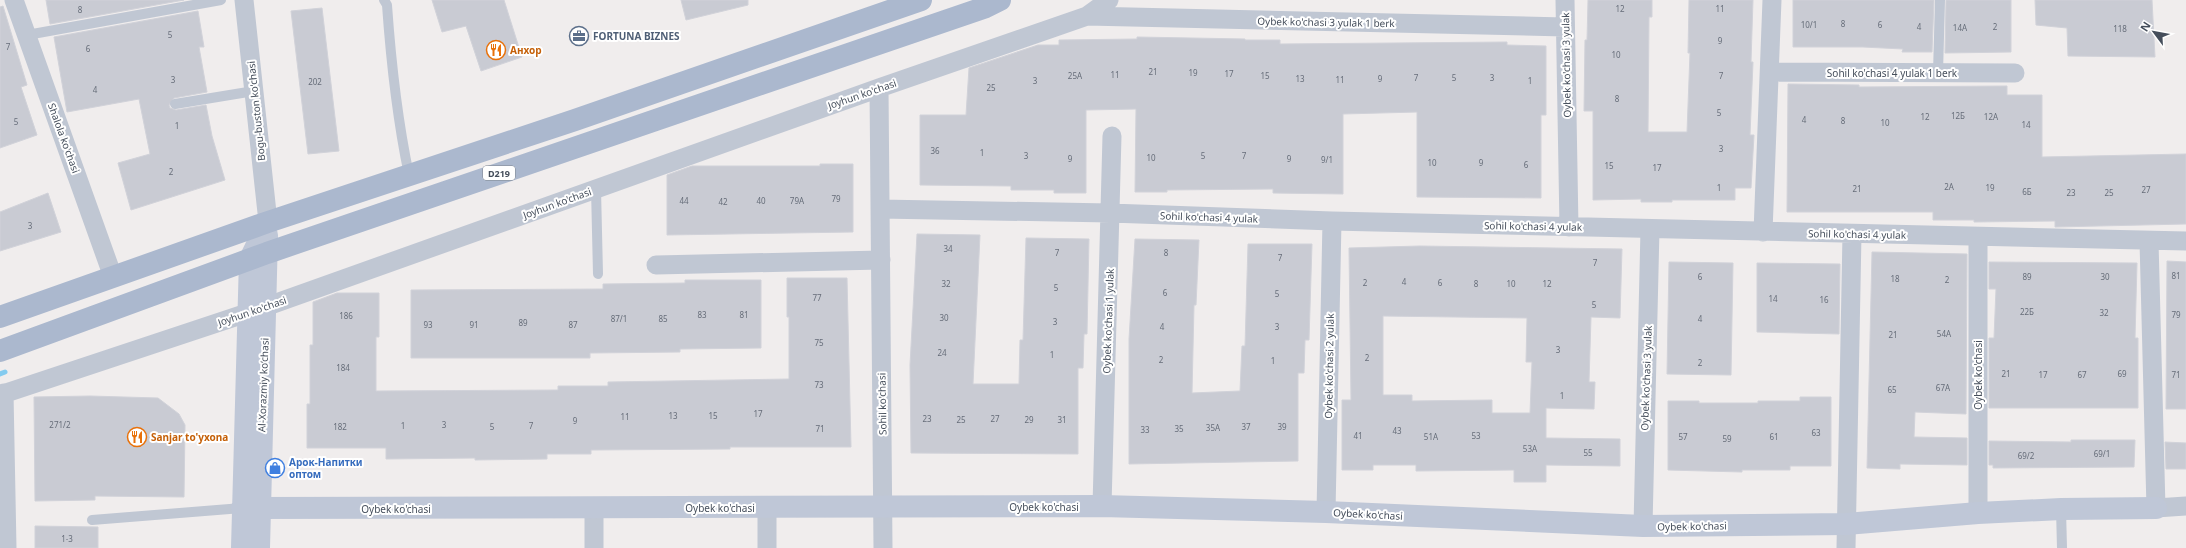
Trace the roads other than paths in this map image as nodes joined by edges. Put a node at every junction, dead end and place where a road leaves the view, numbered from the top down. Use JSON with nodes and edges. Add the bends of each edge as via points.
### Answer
{"nodes":[{"id":1,"x":14,"y":0,"type":"edge"},
{"id":2,"x":221,"y":0,"type":"edge"},
{"id":3,"x":244,"y":0,"type":"edge"},
{"id":4,"x":384,"y":0,"type":"edge"},
{"id":5,"x":921,"y":0,"type":"edge"},
{"id":6,"x":1000,"y":0,"type":"edge"},
{"id":7,"x":1109,"y":0,"type":"edge"},
{"id":8,"x":1565,"y":0,"type":"edge"},
{"id":9,"x":1772,"y":0,"type":"edge"},
{"id":10,"x":1940,"y":0,"type":"edge"},
{"id":11,"x":1087,"y":16,"type":"junction"},
{"id":12,"x":1565,"y":28,"type":"junction"},
{"id":13,"x":27,"y":35,"type":"junction"},
{"id":14,"x":1770,"y":72,"type":"junction"},
{"id":15,"x":1938,"y":73,"type":"junction"},
{"id":16,"x":2015,"y":73,"type":"dead end"},
{"id":17,"x":879,"y":88,"type":"junction"},
{"id":18,"x":254,"y":91,"type":"junction"},
{"id":19,"x":175,"y":104,"type":"dead end"},
{"id":20,"x":1112,"y":136,"type":"dead end"},
{"id":21,"x":409,"y":175,"type":"junction"},
{"id":22,"x":596,"y":189,"type":"junction"},
{"id":23,"x":880,"y":209,"type":"junction"},
{"id":24,"x":1110,"y":213,"type":"junction"},
{"id":25,"x":1332,"y":221,"type":"junction"},
{"id":26,"x":268,"y":222,"type":"junction"},
{"id":27,"x":1569,"y":227,"type":"junction"},
{"id":28,"x":1650,"y":229,"type":"junction"},
{"id":29,"x":1763,"y":232,"type":"junction"},
{"id":30,"x":1852,"y":234,"type":"junction"},
{"id":31,"x":1978,"y":237,"type":"junction"},
{"id":32,"x":2149,"y":241,"type":"junction"},
{"id":33,"x":2186,"y":241,"type":"edge"},
{"id":34,"x":258,"y":256,"type":"junction"},
{"id":35,"x":881,"y":260,"type":"junction"},
{"id":36,"x":656,"y":265,"type":"dead end"},
{"id":37,"x":598,"y":274,"type":"dead end"},
{"id":38,"x":113,"y":277,"type":"junction"},
{"id":39,"x":257,"y":310,"type":"junction"},
{"id":40,"x":0,"y":317,"type":"edge"},
{"id":41,"x":0,"y":351,"type":"edge"},
{"id":42,"x":2,"y":394,"type":"edge"},
{"id":43,"x":1102,"y":506,"type":"junction"},
{"id":44,"x":2186,"y":506,"type":"edge"},
{"id":45,"x":594,"y":508,"type":"junction"},
{"id":46,"x":767,"y":508,"type":"junction"},
{"id":47,"x":883,"y":508,"type":"junction"},
{"id":48,"x":2156,"y":508,"type":"junction"},
{"id":49,"x":251,"y":509,"type":"junction"},
{"id":50,"x":2061,"y":509,"type":"junction"},
{"id":51,"x":1326,"y":512,"type":"junction"},
{"id":52,"x":1978,"y":513,"type":"junction"},
{"id":53,"x":92,"y":520,"type":"dead end"},
{"id":54,"x":1846,"y":524,"type":"junction"},
{"id":55,"x":1643,"y":526,"type":"junction"},
{"id":56,"x":7,"y":548,"type":"edge"},
{"id":57,"x":242,"y":548,"type":"edge"},
{"id":58,"x":259,"y":548,"type":"edge"},
{"id":59,"x":594,"y":548,"type":"edge"},
{"id":60,"x":767,"y":548,"type":"edge"},
{"id":61,"x":883,"y":548,"type":"edge"},
{"id":62,"x":1846,"y":548,"type":"edge"},
{"id":63,"x":2062,"y":548,"type":"edge"}],
"edges":[{"from":1,"to":13,"type":"street","name":"Shalola ko'chasi"},
{"from":2,"to":13,"type":"lane"},
{"from":3,"to":18,"type":"street","name":"Bogu-buston ko'chasi"},
{"from":4,"to":21,"type":"lane","via":[[387,5],[400,129]]},
{"from":5,"to":21,"type":"main road"},
{"from":6,"to":34,"type":"main road","number":"D219","via":[[978,10]]},
{"from":7,"to":11,"type":"street","name":"Joyhun ko'chasi"},
{"from":8,"to":12,"type":"street","name":"Oybek ko'chasi 3 yulak"},
{"from":9,"to":14,"type":"street"},
{"from":10,"to":15,"type":"lane"},
{"from":11,"to":12,"type":"street","name":"Oybek ko'chasi 3 yulak 1 berk"},
{"from":11,"to":17,"type":"street","name":"Joyhun ko'chasi"},
{"from":12,"to":27,"type":"street","name":"Oybek ko'chasi 3 yulak"},
{"from":13,"to":38,"type":"street","name":"Shalola ko'chasi"},
{"from":14,"to":15,"type":"street","name":"Sohil ko'chasi 4 yulak 1 berk"},
{"from":14,"to":29,"type":"street"},
{"from":15,"to":16,"type":"street","name":"Sohil ko'chasi 4 yulak 1 berk"},
{"from":17,"to":22,"type":"street","name":"Joyhun ko'chasi"},
{"from":17,"to":23,"type":"street","name":"Sohil ko'chasi"},
{"from":18,"to":19,"type":"lane"},
{"from":18,"to":26,"type":"street","name":"Bogu-buston ko'chasi"},
{"from":20,"to":24,"type":"street","name":"Oybek ko'chasi 1 yulak"},
{"from":21,"to":26,"type":"main road"},
{"from":22,"to":37,"type":"lane"},
{"from":22,"to":39,"type":"street","name":"Joyhun ko'chasi"},
{"from":23,"to":24,"type":"street","name":"Sohil ko'chasi 4 yulak"},
{"from":23,"to":35,"type":"street","name":"Sohil ko'chasi"},
{"from":24,"to":25,"type":"street","name":"Sohil ko'chasi 4 yulak"},
{"from":24,"to":43,"type":"street","name":"Oybek ko'chasi 1 yulak"},
{"from":25,"to":27,"type":"street","name":"Sohil ko'chasi 4 yulak"},
{"from":25,"to":51,"type":"street","name":"Oybek ko'chasi 2 yulak"},
{"from":26,"to":34,"type":"street"},
{"from":26,"to":38,"type":"main road"},
{"from":27,"to":28,"type":"street","name":"Sohil ko'chasi 4 yulak"},
{"from":28,"to":29,"type":"street","name":"Sohil ko'chasi 4 yulak"},
{"from":28,"to":55,"type":"street","name":"Oybek ko'chasi 3 yulak"},
{"from":29,"to":30,"type":"street","name":"Sohil ko'chasi 4 yulak"},
{"from":30,"to":31,"type":"street","name":"Sohil ko'chasi 4 yulak"},
{"from":30,"to":54,"type":"street"},
{"from":31,"to":32,"type":"street","name":"Sohil ko'chasi 4 yulak"},
{"from":31,"to":52,"type":"street","name":"Oybek ko'chasi"},
{"from":32,"to":33,"type":"street","name":"Sohil ko'chasi 4 yulak"},
{"from":32,"to":48,"type":"street"},
{"from":34,"to":39,"type":"street","name":"Al-Xorazmiy ko’chasi"},
{"from":34,"to":41,"type":"main road","number":"D219"},
{"from":35,"to":36,"type":"street"},
{"from":35,"to":47,"type":"street","name":"Sohil ko'chasi"},
{"from":38,"to":40,"type":"main road"},
{"from":39,"to":42,"type":"street","name":"Joyhun ko'chasi"},
{"from":39,"to":49,"type":"street","name":"Al-Xorazmiy ko’chasi"},
{"from":42,"to":56,"type":"street"},
{"from":43,"to":47,"type":"street","name":"Oybek ko'chasi"},
{"from":43,"to":51,"type":"street","name":"Oybek ko'chasi"},
{"from":44,"to":48,"type":"street","name":"Oybek ko'chasi"},
{"from":45,"to":46,"type":"street","name":"Oybek ko'chasi"},
{"from":45,"to":49,"type":"street","name":"Oybek ko'chasi"},
{"from":45,"to":59,"type":"street"},
{"from":46,"to":47,"type":"street","name":"Oybek ko'chasi"},
{"from":46,"to":60,"type":"street"},
{"from":47,"to":61,"type":"street","name":"Sohil ko'chasi"},
{"from":48,"to":50,"type":"street","name":"Oybek ko'chasi"},
{"from":49,"to":53,"type":"lane"},
{"from":49,"to":57,"type":"street","name":"Al-Xorazmiy ko’chasi"},
{"from":49,"to":58,"type":"street","name":"Al-Xorazmiy ko’chasi"},
{"from":50,"to":52,"type":"street","name":"Oybek ko'chasi"},
{"from":50,"to":63,"type":"lane"},
{"from":51,"to":55,"type":"street","name":"Oybek ko'chasi"},
{"from":52,"to":54,"type":"street","name":"Oybek ko'chasi"},
{"from":54,"to":55,"type":"street","name":"Oybek ko'chasi"},
{"from":54,"to":62,"type":"street"}]}
